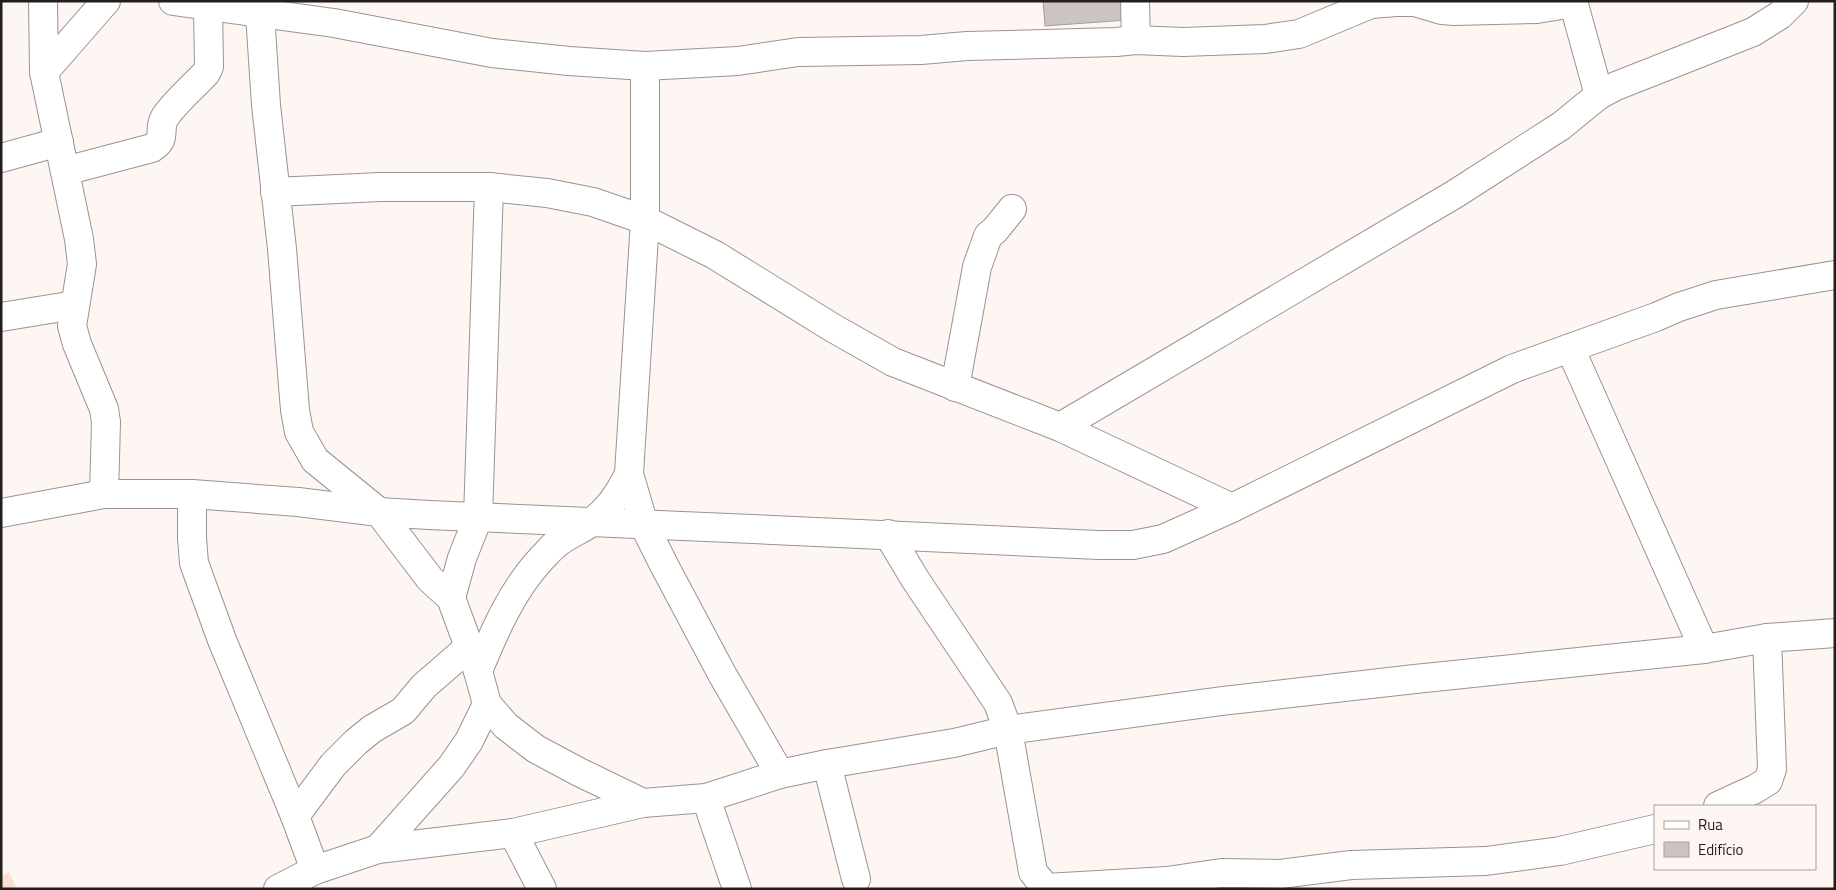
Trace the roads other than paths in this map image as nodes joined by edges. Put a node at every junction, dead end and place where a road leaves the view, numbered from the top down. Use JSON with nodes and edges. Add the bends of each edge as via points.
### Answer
{"nodes":[{"id":1,"x":43,"y":1,"type":"edge"},
{"id":2,"x":106,"y":1,"type":"edge"},
{"id":3,"x":173,"y":1,"type":"edge"},
{"id":4,"x":1135,"y":1,"type":"edge"},
{"id":5,"x":1794,"y":1,"type":"edge"},
{"id":6,"x":1573,"y":2,"type":"edge"},
{"id":7,"x":208,"y":7,"type":"junction"},
{"id":8,"x":1334,"y":11,"type":"edge"},
{"id":9,"x":260,"y":14,"type":"junction"},
{"id":10,"x":1136,"y":40,"type":"junction"},
{"id":11,"x":645,"y":66,"type":"junction"},
{"id":12,"x":44,"y":72,"type":"junction"},
{"id":13,"x":1599,"y":95,"type":"junction"},
{"id":14,"x":59,"y":142,"type":"junction"},
{"id":15,"x":1,"y":158,"type":"edge"},
{"id":16,"x":65,"y":171,"type":"junction"},
{"id":17,"x":489,"y":187,"type":"junction"},
{"id":18,"x":275,"y":192,"type":"junction"},
{"id":19,"x":1012,"y":209,"type":"dead end"},
{"id":20,"x":645,"y":220,"type":"junction"},
{"id":21,"x":1835,"y":275,"type":"edge"},
{"id":22,"x":75,"y":305,"type":"junction"},
{"id":23,"x":1,"y":317,"type":"edge"},
{"id":24,"x":1570,"y":348,"type":"junction"},
{"id":25,"x":955,"y":387,"type":"junction"},
{"id":26,"x":1060,"y":427,"type":"junction"},
{"id":27,"x":315,"y":460,"type":"junction"},
{"id":28,"x":629,"y":474,"type":"junction"},
{"id":29,"x":104,"y":494,"type":"junction"},
{"id":30,"x":192,"y":494,"type":"junction"},
{"id":31,"x":298,"y":502,"type":"junction"},
{"id":32,"x":1232,"y":508,"type":"junction"},
{"id":33,"x":379,"y":512,"type":"junction"},
{"id":34,"x":1,"y":513,"type":"edge"},
{"id":35,"x":478,"y":518,"type":"junction"},
{"id":36,"x":590,"y":522,"type":"junction"},
{"id":37,"x":644,"y":525,"type":"junction"},
{"id":38,"x":888,"y":534,"type":"junction"},
{"id":39,"x":451,"y":598,"type":"junction"},
{"id":40,"x":1835,"y":633,"type":"edge"},
{"id":41,"x":1768,"y":638,"type":"junction"},
{"id":42,"x":1704,"y":649,"type":"junction"},
{"id":43,"x":474,"y":659,"type":"junction"},
{"id":44,"x":487,"y":704,"type":"junction"},
{"id":45,"x":1008,"y":730,"type":"junction"},
{"id":46,"x":827,"y":764,"type":"junction"},
{"id":47,"x":780,"y":774,"type":"junction"},
{"id":48,"x":706,"y":798,"type":"junction"},
{"id":49,"x":643,"y":803,"type":"junction"},
{"id":50,"x":1720,"y":805,"type":"edge"},
{"id":51,"x":295,"y":816,"type":"junction"},
{"id":52,"x":1654,"y":829,"type":"edge"},
{"id":53,"x":513,"y":832,"type":"junction"},
{"id":54,"x":378,"y":849,"type":"junction"},
{"id":55,"x":316,"y":870,"type":"junction"},
{"id":56,"x":856,"y":879,"type":"dead end"},
{"id":57,"x":278,"y":889,"type":"edge"},
{"id":58,"x":542,"y":889,"type":"edge"},
{"id":59,"x":737,"y":889,"type":"edge"}],
"edges":[{"from":1,"to":12,"type":"street"},
{"from":2,"to":12,"type":"street"},
{"from":3,"to":7,"type":"street"},
{"from":4,"to":10,"type":"street"},
{"from":5,"to":13,"type":"street","via":[[1753,32]]},
{"from":6,"to":8,"type":"street","via":[[1536,9],[1454,11],[1415,2],[1396,2]]},
{"from":6,"to":13,"type":"street"},
{"from":7,"to":9,"type":"street"},
{"from":7,"to":16,"type":"street","via":[[209,67],[166,116],[159,144]]},
{"from":8,"to":10,"type":"street","via":[[1299,34],[1266,39]]},
{"from":9,"to":11,"type":"street","via":[[334,23],[492,53]]},
{"from":9,"to":18,"type":"street"},
{"from":10,"to":11,"type":"street","via":[[798,52],[738,61]]},
{"from":11,"to":20,"type":"street"},
{"from":12,"to":14,"type":"street"},
{"from":13,"to":26,"type":"street","via":[[1561,126],[1455,194]]},
{"from":14,"to":15,"type":"street"},
{"from":14,"to":16,"type":"street"},
{"from":16,"to":22,"type":"street","via":[[80,239],[82,264]]},
{"from":17,"to":18,"type":"street","via":[[380,187]]},
{"from":17,"to":20,"type":"street","via":[[593,202]]},
{"from":17,"to":35,"type":"street"},
{"from":18,"to":27,"type":"street","via":[[295,410],[299,432]]},
{"from":19,"to":25,"type":"street","via":[[988,236],[980,259]]},
{"from":20,"to":25,"type":"street","via":[[715,254],[893,362]]},
{"from":20,"to":28,"type":"street"},
{"from":21,"to":24,"type":"street","via":[[1716,295]]},
{"from":22,"to":23,"type":"street"},
{"from":22,"to":29,"type":"street","via":[[72,326],[106,422]]},
{"from":24,"to":32,"type":"street","via":[[1512,369]]},
{"from":24,"to":42,"type":"street"},
{"from":25,"to":26,"type":"street"},
{"from":26,"to":32,"type":"street"},
{"from":27,"to":31,"type":"street"},
{"from":27,"to":33,"type":"street"},
{"from":28,"to":36,"type":"street","via":[[608,508]]},
{"from":28,"to":37,"type":"street"},
{"from":29,"to":30,"type":"street"},
{"from":29,"to":34,"type":"street"},
{"from":30,"to":31,"type":"street"},
{"from":30,"to":51,"type":"street","via":[[194,562],[222,640]]},
{"from":31,"to":33,"type":"street"},
{"from":32,"to":38,"type":"street","via":[[1163,539],[1133,544]]},
{"from":33,"to":35,"type":"street"},
{"from":33,"to":39,"type":"street","via":[[430,579]]},
{"from":35,"to":36,"type":"street"},
{"from":35,"to":39,"type":"street"},
{"from":36,"to":37,"type":"street"},
{"from":36,"to":43,"type":"street","via":[[555,544],[532,569]]},
{"from":37,"to":38,"type":"street"},
{"from":37,"to":47,"type":"street","via":[[718,666]]},
{"from":38,"to":45,"type":"street","via":[[998,703]]},
{"from":39,"to":43,"type":"street"},
{"from":40,"to":41,"type":"street"},
{"from":41,"to":42,"type":"street"},
{"from":41,"to":50,"type":"street","via":[[1772,769],[1768,781]]},
{"from":42,"to":45,"type":"street","via":[[1222,701]]},
{"from":43,"to":44,"type":"street"},
{"from":43,"to":51,"type":"street","via":[[424,686],[403,711],[356,742],[333,765]]},
{"from":44,"to":49,"type":"street","via":[[506,726],[536,749]]},
{"from":44,"to":54,"type":"street","via":[[451,767]]},
{"from":45,"to":46,"type":"street","via":[[954,743]]},
{"from":45,"to":52,"type":"street","via":[[1033,872],[1046,888],[1167,881],[1221,873],[1280,874],[1351,865],[1486,861],[1560,851]]},
{"from":46,"to":47,"type":"street"},
{"from":46,"to":56,"type":"street"},
{"from":47,"to":48,"type":"street"},
{"from":48,"to":49,"type":"street"},
{"from":48,"to":59,"type":"street"},
{"from":49,"to":53,"type":"street"},
{"from":51,"to":55,"type":"street"},
{"from":53,"to":54,"type":"street"},
{"from":53,"to":58,"type":"street"},
{"from":54,"to":55,"type":"street"},
{"from":55,"to":57,"type":"street"}]}
